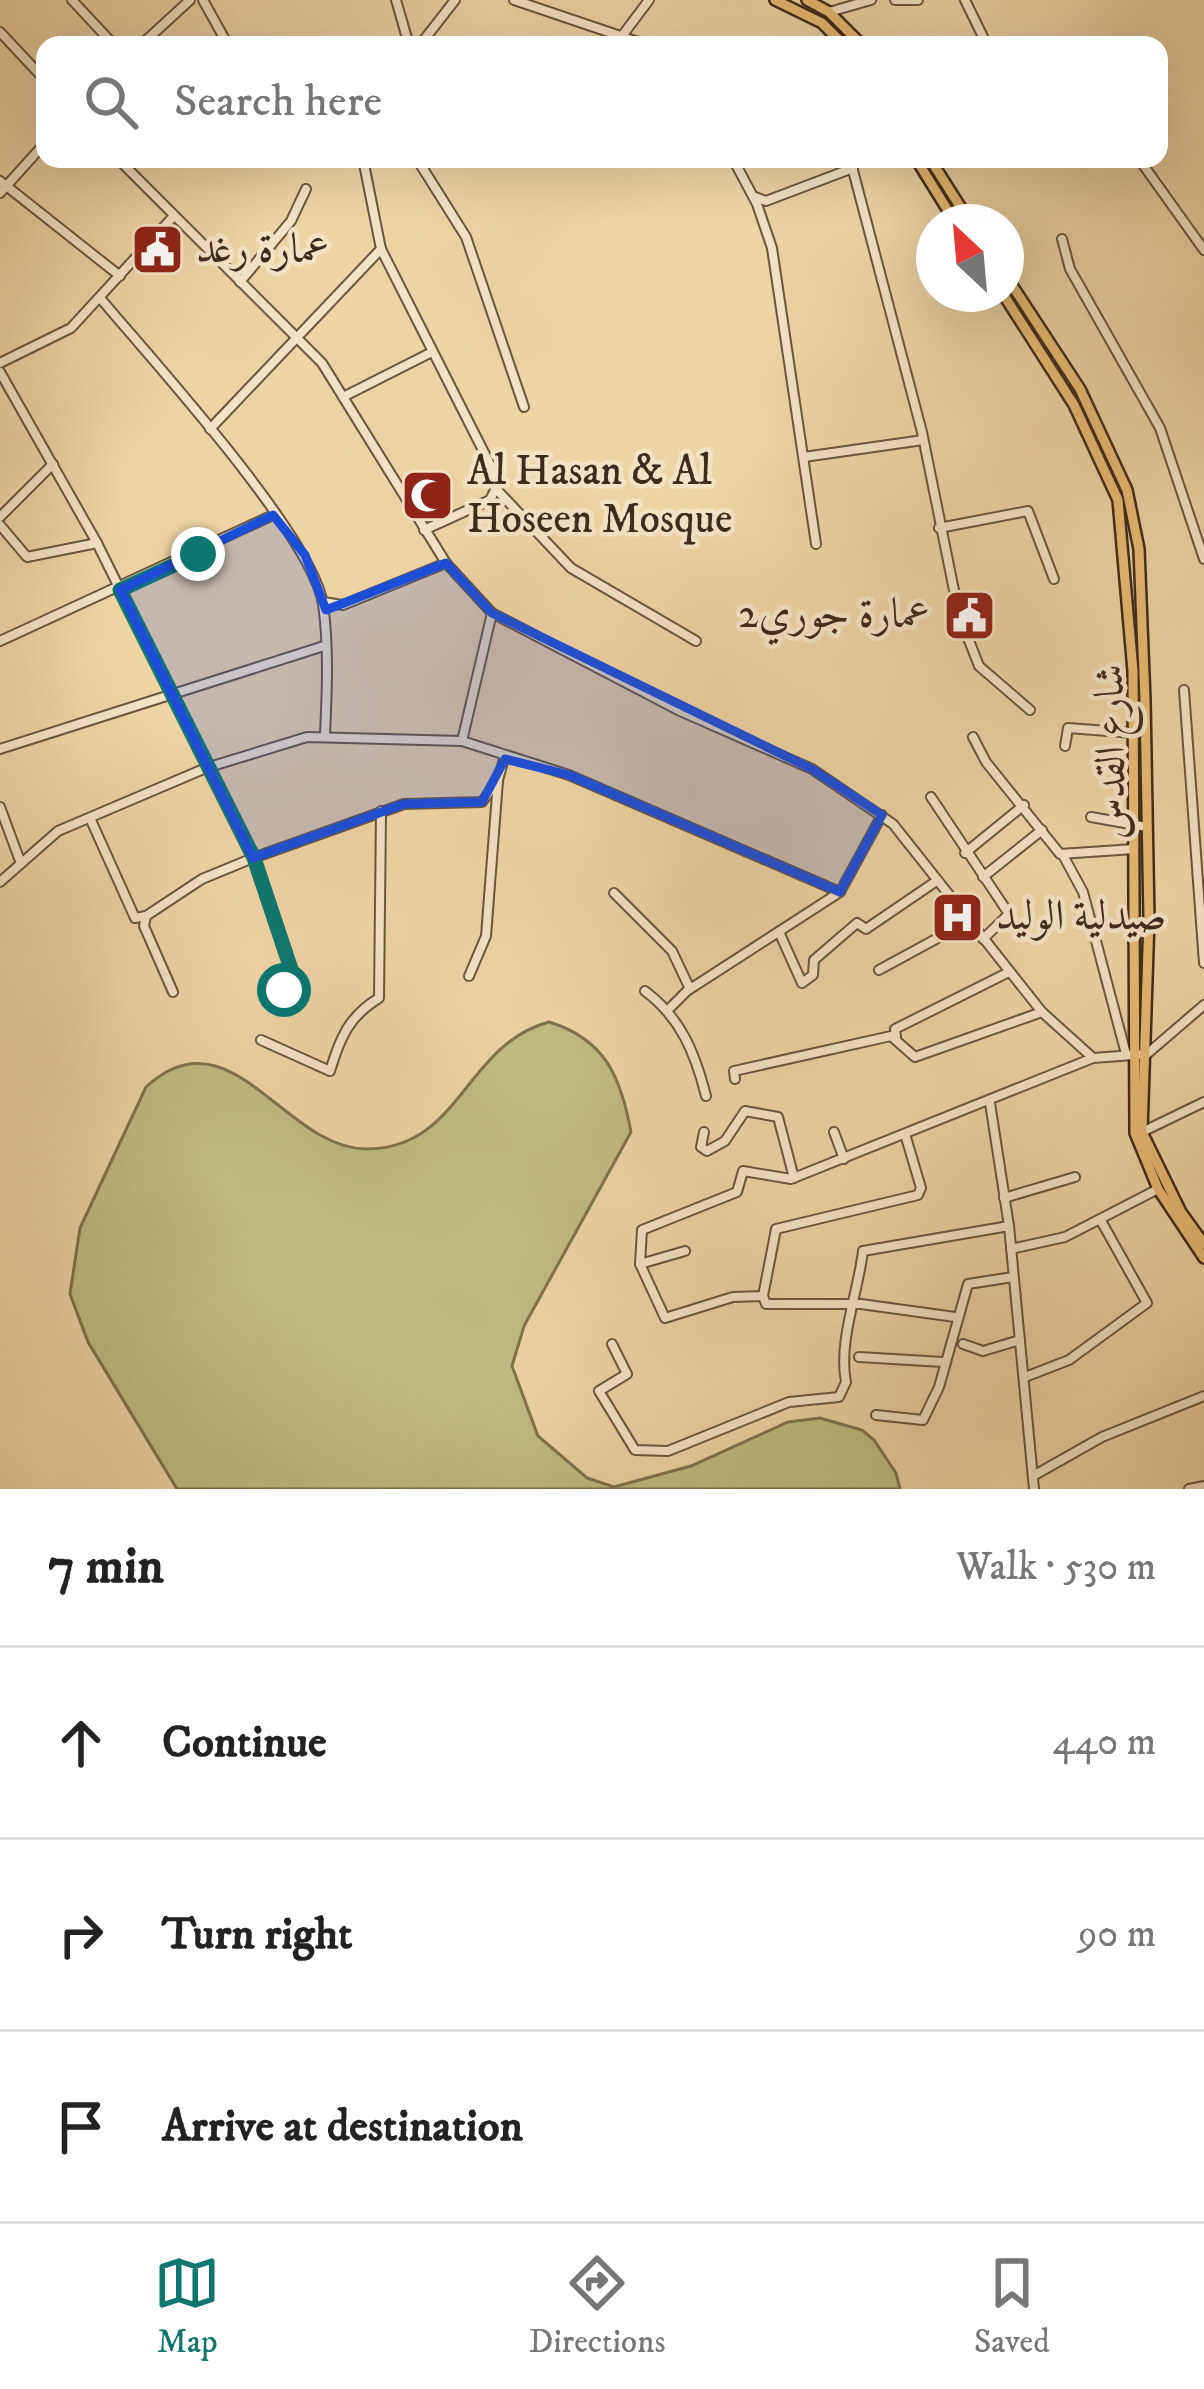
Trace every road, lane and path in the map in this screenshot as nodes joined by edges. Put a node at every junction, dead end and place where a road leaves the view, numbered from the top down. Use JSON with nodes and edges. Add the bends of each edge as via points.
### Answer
{"nodes":[{"id":1,"x":72,"y":0,"type":"edge"},
{"id":2,"x":190,"y":0,"type":"edge"},
{"id":3,"x":203,"y":0,"type":"edge"},
{"id":4,"x":396,"y":0,"type":"edge"},
{"id":5,"x":455,"y":0,"type":"edge"},
{"id":6,"x":514,"y":0,"type":"edge"},
{"id":7,"x":649,"y":0,"type":"edge"},
{"id":8,"x":775,"y":0,"type":"edge"},
{"id":9,"x":807,"y":0,"type":"edge"},
{"id":10,"x":871,"y":0,"type":"edge"},
{"id":11,"x":895,"y":0,"type":"edge"},
{"id":12,"x":918,"y":0,"type":"edge"},
{"id":13,"x":965,"y":0,"type":"edge"},
{"id":14,"x":829,"y":12,"type":"junction"},
{"id":15,"x":0,"y":32,"type":"edge"},
{"id":16,"x":622,"y":35,"type":"joint"},
{"id":17,"x":106,"y":36,"type":"edge"},
{"id":18,"x":151,"y":36,"type":"edge"},
{"id":19,"x":223,"y":36,"type":"edge"},
{"id":20,"x":406,"y":36,"type":"edge"},
{"id":21,"x":429,"y":36,"type":"edge"},
{"id":22,"x":835,"y":36,"type":"edge"},
{"id":23,"x":853,"y":36,"type":"edge"},
{"id":24,"x":983,"y":36,"type":"edge"},
{"id":25,"x":36,"y":70,"type":"edge"},
{"id":26,"x":36,"y":152,"type":"edge"},
{"id":27,"x":126,"y":168,"type":"edge"},
{"id":28,"x":365,"y":168,"type":"edge"},
{"id":29,"x":423,"y":168,"type":"edge"},
{"id":30,"x":738,"y":168,"type":"edge"},
{"id":31,"x":841,"y":168,"type":"edge"},
{"id":32,"x":853,"y":168,"type":"edge"},
{"id":33,"x":921,"y":168,"type":"edge"},
{"id":34,"x":935,"y":168,"type":"edge"},
{"id":35,"x":1146,"y":168,"type":"edge"},
{"id":36,"x":942,"y":181,"type":"junction"},
{"id":37,"x":930,"y":184,"type":"junction"},
{"id":38,"x":2,"y":186,"type":"edge"},
{"id":39,"x":306,"y":189,"type":"dead end"},
{"id":40,"x":753,"y":197,"type":"junction"},
{"id":41,"x":943,"y":204,"type":"edge"},
{"id":42,"x":958,"y":204,"type":"edge"},
{"id":43,"x":172,"y":218,"type":"junction"},
{"id":44,"x":1062,"y":239,"type":"dead end"},
{"id":45,"x":381,"y":249,"type":"junction"},
{"id":46,"x":1204,"y":249,"type":"edge"},
{"id":47,"x":120,"y":276,"type":"junction"},
{"id":48,"x":240,"y":282,"type":"junction"},
{"id":49,"x":100,"y":299,"type":"junction"},
{"id":50,"x":1024,"y":303,"type":"edge"},
{"id":51,"x":1015,"y":312,"type":"edge"},
{"id":52,"x":300,"y":338,"type":"junction"},
{"id":53,"x":432,"y":352,"type":"junction"},
{"id":54,"x":0,"y":362,"type":"edge"},
{"id":55,"x":0,"y":372,"type":"edge"},
{"id":56,"x":343,"y":397,"type":"junction"},
{"id":57,"x":524,"y":407,"type":"dead end"},
{"id":58,"x":210,"y":429,"type":"junction"},
{"id":59,"x":923,"y":440,"type":"junction"},
{"id":60,"x":804,"y":458,"type":"junction"},
{"id":61,"x":53,"y":464,"type":"junction"},
{"id":62,"x":498,"y":491,"type":"junction"},
{"id":63,"x":273,"y":515,"type":"junction"},
{"id":64,"x":0,"y":521,"type":"edge"},
{"id":65,"x":939,"y":528,"type":"junction"},
{"id":66,"x":424,"y":530,"type":"junction"},
{"id":67,"x":98,"y":544,"type":"junction"},
{"id":68,"x":816,"y":544,"type":"dead end"},
{"id":69,"x":1204,"y":559,"type":"edge"},
{"id":70,"x":446,"y":563,"type":"junction"},
{"id":71,"x":1054,"y":579,"type":"dead end"},
{"id":72,"x":120,"y":590,"type":"junction"},
{"id":73,"x":323,"y":602,"type":"junction"},
{"id":74,"x":492,"y":613,"type":"junction"},
{"id":75,"x":0,"y":641,"type":"edge"},
{"id":76,"x":696,"y":641,"type":"dead end"},
{"id":77,"x":324,"y":646,"type":"junction"},
{"id":78,"x":1184,"y":690,"type":"dead end"},
{"id":79,"x":169,"y":696,"type":"junction"},
{"id":80,"x":1030,"y":710,"type":"dead end"},
{"id":81,"x":1134,"y":733,"type":"junction"},
{"id":82,"x":325,"y":734,"type":"junction"},
{"id":83,"x":973,"y":737,"type":"dead end"},
{"id":84,"x":462,"y":741,"type":"junction"},
{"id":85,"x":1065,"y":746,"type":"dead end"},
{"id":86,"x":0,"y":749,"type":"edge"},
{"id":87,"x":504,"y":759,"type":"junction"},
{"id":88,"x":206,"y":768,"type":"junction"},
{"id":89,"x":498,"y":780,"type":"junction"},
{"id":90,"x":931,"y":797,"type":"dead end"},
{"id":91,"x":1024,"y":805,"type":"junction"},
{"id":92,"x":0,"y":807,"type":"edge"},
{"id":93,"x":381,"y":811,"type":"junction"},
{"id":94,"x":882,"y":815,"type":"junction"},
{"id":95,"x":1091,"y":817,"type":"dead end"},
{"id":96,"x":90,"y":818,"type":"junction"},
{"id":97,"x":1141,"y":827,"type":"junction"},
{"id":98,"x":1042,"y":830,"type":"junction"},
{"id":99,"x":1135,"y":849,"type":"junction"},
{"id":100,"x":965,"y":854,"type":"junction"},
{"id":101,"x":1063,"y":856,"type":"junction"},
{"id":102,"x":254,"y":858,"type":"junction"},
{"id":103,"x":20,"y":861,"type":"junction"},
{"id":104,"x":982,"y":877,"type":"junction"},
{"id":105,"x":0,"y":882,"type":"edge"},
{"id":106,"x":935,"y":883,"type":"junction"},
{"id":107,"x":840,"y":892,"type":"junction"},
{"id":108,"x":614,"y":893,"type":"dead end"},
{"id":109,"x":146,"y":916,"type":"junction"},
{"id":110,"x":969,"y":921,"type":"junction"},
{"id":111,"x":779,"y":932,"type":"junction"},
{"id":112,"x":983,"y":939,"type":"junction"},
{"id":113,"x":1204,"y":964,"type":"edge"},
{"id":114,"x":879,"y":970,"type":"dead end"},
{"id":115,"x":1009,"y":972,"type":"junction"},
{"id":116,"x":470,"y":976,"type":"dead end"},
{"id":117,"x":273,"y":989,"type":"dead end"},
{"id":118,"x":690,"y":989,"type":"junction"},
{"id":119,"x":645,"y":991,"type":"dead end"},
{"id":120,"x":173,"y":992,"type":"dead end"},
{"id":121,"x":1204,"y":1005,"type":"edge"},
{"id":122,"x":669,"y":1010,"type":"junction"},
{"id":123,"x":1042,"y":1012,"type":"junction"},
{"id":124,"x":896,"y":1037,"type":"junction"},
{"id":125,"x":261,"y":1040,"type":"dead end"},
{"id":126,"x":1137,"y":1054,"type":"junction"},
{"id":127,"x":1093,"y":1058,"type":"junction"},
{"id":128,"x":735,"y":1079,"type":"dead end"},
{"id":129,"x":706,"y":1096,"type":"dead end"},
{"id":130,"x":1204,"y":1102,"type":"edge"},
{"id":131,"x":990,"y":1103,"type":"junction"},
{"id":132,"x":704,"y":1132,"type":"dead end"},
{"id":133,"x":834,"y":1132,"type":"dead end"},
{"id":134,"x":1142,"y":1132,"type":"junction"},
{"id":135,"x":905,"y":1135,"type":"junction"},
{"id":136,"x":844,"y":1159,"type":"junction"},
{"id":137,"x":1075,"y":1177,"type":"dead end"},
{"id":138,"x":794,"y":1178,"type":"junction"},
{"id":139,"x":1158,"y":1190,"type":"junction"},
{"id":140,"x":1004,"y":1198,"type":"junction"},
{"id":141,"x":1100,"y":1220,"type":"junction"},
{"id":142,"x":1010,"y":1226,"type":"junction"},
{"id":143,"x":1203,"y":1240,"type":"edge"},
{"id":144,"x":1011,"y":1249,"type":"junction"},
{"id":145,"x":685,"y":1251,"type":"dead end"},
{"id":146,"x":1204,"y":1258,"type":"edge"},
{"id":147,"x":640,"y":1264,"type":"junction"},
{"id":148,"x":1013,"y":1276,"type":"junction"},
{"id":149,"x":763,"y":1296,"type":"junction"},
{"id":150,"x":857,"y":1305,"type":"junction"},
{"id":151,"x":955,"y":1317,"type":"junction"},
{"id":152,"x":1020,"y":1340,"type":"junction"},
{"id":153,"x":611,"y":1344,"type":"dead end"},
{"id":154,"x":963,"y":1344,"type":"dead end"},
{"id":155,"x":860,"y":1357,"type":"dead end"},
{"id":156,"x":943,"y":1362,"type":"junction"},
{"id":157,"x":1024,"y":1377,"type":"junction"},
{"id":158,"x":1204,"y":1396,"type":"edge"},
{"id":159,"x":876,"y":1415,"type":"dead end"},
{"id":160,"x":1032,"y":1477,"type":"junction"},
{"id":161,"x":1204,"y":1486,"type":"edge"},
{"id":162,"x":1034,"y":1489,"type":"edge"},
{"id":163,"x":1189,"y":1489,"type":"edge"}],
"edges":[{"from":1,"to":17,"type":"street"},
{"from":2,"to":18,"type":"street"},
{"from":3,"to":19,"type":"street"},
{"from":4,"to":20,"type":"street"},
{"from":5,"to":21,"type":"street"},
{"from":6,"to":16,"type":"street"},
{"from":7,"to":16,"type":"street"},
{"from":8,"to":22,"type":"main road"},
{"from":9,"to":14,"type":"main road"},
{"from":10,"to":14,"type":"street"},
{"from":11,"to":12,"type":"street"},
{"from":13,"to":24,"type":"street"},
{"from":14,"to":23,"type":"main road"},
{"from":15,"to":25,"type":"street"},
{"from":26,"to":38,"type":"street"},
{"from":27,"to":43,"type":"street"},
{"from":28,"to":45,"type":"street"},
{"from":29,"to":57,"type":"street","via":[[466,237]]},
{"from":30,"to":40,"type":"street"},
{"from":31,"to":40,"type":"street","via":[[766,201]]},
{"from":32,"to":59,"type":"street"},
{"from":33,"to":37,"type":"main road"},
{"from":34,"to":36,"type":"main road"},
{"from":35,"to":46,"type":"street"},
{"from":36,"to":37,"type":"main road"},
{"from":36,"to":42,"type":"main road"},
{"from":37,"to":41,"type":"main road"},
{"from":38,"to":47,"type":"street"},
{"from":39,"to":48,"type":"street","via":[[291,221]]},
{"from":40,"to":60,"type":"street","via":[[772,248]]},
{"from":43,"to":47,"type":"street"},
{"from":43,"to":48,"type":"street"},
{"from":44,"to":69,"type":"street","via":[[1070,269],[1160,428]]},
{"from":45,"to":52,"type":"street"},
{"from":45,"to":53,"type":"street"},
{"from":47,"to":49,"type":"street"},
{"from":48,"to":52,"type":"street"},
{"from":49,"to":54,"type":"street","via":[[57,338]]},
{"from":49,"to":58,"type":"street"},
{"from":50,"to":97,"type":"main road","name":"شارع القدس","via":[[1080,388],[1126,490],[1138,549]]},
{"from":51,"to":81,"type":"main road","name":"شارع القدس","via":[[1074,405],[1118,500]]},
{"from":52,"to":56,"type":"street"},
{"from":52,"to":58,"type":"street"},
{"from":53,"to":56,"type":"street"},
{"from":53,"to":62,"type":"street"},
{"from":55,"to":61,"type":"street"},
{"from":56,"to":66,"type":"street"},
{"from":58,"to":63,"type":"street"},
{"from":59,"to":60,"type":"street"},
{"from":59,"to":65,"type":"street"},
{"from":60,"to":68,"type":"street"},
{"from":61,"to":64,"type":"street"},
{"from":61,"to":67,"type":"street"},
{"from":62,"to":66,"type":"street"},
{"from":62,"to":76,"type":"street","via":[[571,568]]},
{"from":63,"to":72,"type":"street"},
{"from":63,"to":73,"type":"street","via":[[305,555]]},
{"from":64,"to":67,"type":"street","via":[[27,557]]},
{"from":65,"to":71,"type":"street","via":[[1028,511]]},
{"from":65,"to":80,"type":"street","via":[[971,650]]},
{"from":66,"to":70,"type":"street"},
{"from":67,"to":72,"type":"street"},
{"from":70,"to":73,"type":"street","via":[[343,604]]},
{"from":70,"to":74,"type":"street"},
{"from":72,"to":75,"type":"street"},
{"from":72,"to":79,"type":"street"},
{"from":73,"to":77,"type":"street"},
{"from":74,"to":84,"type":"street"},
{"from":74,"to":94,"type":"street","via":[[812,769]]},
{"from":77,"to":79,"type":"street"},
{"from":77,"to":82,"type":"street"},
{"from":78,"to":113,"type":"street"},
{"from":79,"to":86,"type":"street"},
{"from":79,"to":88,"type":"street"},
{"from":81,"to":85,"type":"street","via":[[1069,728]]},
{"from":81,"to":97,"type":"main road","name":"شارع القدس"},
{"from":82,"to":84,"type":"street"},
{"from":82,"to":88,"type":"street"},
{"from":83,"to":91,"type":"street"},
{"from":84,"to":87,"type":"street"},
{"from":87,"to":89,"type":"street"},
{"from":87,"to":107,"type":"street","via":[[569,775]]},
{"from":88,"to":96,"type":"street"},
{"from":88,"to":102,"type":"street"},
{"from":89,"to":93,"type":"street","via":[[482,802]]},
{"from":89,"to":116,"type":"street","via":[[485,936]]},
{"from":90,"to":100,"type":"street"},
{"from":91,"to":98,"type":"street"},
{"from":91,"to":100,"type":"street"},
{"from":92,"to":103,"type":"street"},
{"from":93,"to":102,"type":"street"},
{"from":93,"to":125,"type":"street","via":[[379,998],[356,1011],[330,1071]]},
{"from":94,"to":106,"type":"street"},
{"from":94,"to":107,"type":"street"},
{"from":95,"to":97,"type":"street"},
{"from":96,"to":103,"type":"street"},
{"from":96,"to":109,"type":"street","via":[[135,918]]},
{"from":97,"to":99,"type":"main road","name":"شارع القدس"},
{"from":97,"to":126,"type":"main road","name":"شارع القدس"},
{"from":98,"to":101,"type":"street"},
{"from":98,"to":104,"type":"street"},
{"from":99,"to":101,"type":"street"},
{"from":99,"to":126,"type":"main road","name":"شارع القدس"},
{"from":100,"to":104,"type":"street"},
{"from":101,"to":126,"type":"street","via":[[1083,892]]},
{"from":102,"to":109,"type":"street"},
{"from":102,"to":117,"type":"street","via":[[293,975],[284,990]]},
{"from":103,"to":105,"type":"street"},
{"from":104,"to":112,"type":"street","via":[[1009,914]]},
{"from":106,"to":110,"type":"street"},
{"from":106,"to":111,"type":"street","via":[[866,929],[857,923],[814,960],[813,975],[802,982]]},
{"from":107,"to":111,"type":"street"},
{"from":108,"to":118,"type":"street","via":[[672,951]]},
{"from":109,"to":120,"type":"street"},
{"from":110,"to":112,"type":"street"},
{"from":110,"to":114,"type":"street"},
{"from":111,"to":118,"type":"street"},
{"from":112,"to":115,"type":"street"},
{"from":115,"to":123,"type":"street"},
{"from":115,"to":124,"type":"street","via":[[895,1029]]},
{"from":118,"to":122,"type":"street"},
{"from":119,"to":122,"type":"street"},
{"from":121,"to":126,"type":"street"},
{"from":122,"to":129,"type":"street"},
{"from":123,"to":124,"type":"street","via":[[915,1058]]},
{"from":123,"to":127,"type":"street"},
{"from":124,"to":128,"type":"street","via":[[734,1071]]},
{"from":126,"to":127,"type":"street"},
{"from":126,"to":134,"type":"main road","name":"شارع القدس"},
{"from":126,"to":139,"type":"main road","name":"شارع القدس","via":[[1135,1132]]},
{"from":127,"to":131,"type":"street"},
{"from":130,"to":134,"type":"street"},
{"from":131,"to":135,"type":"street"},
{"from":131,"to":140,"type":"street"},
{"from":132,"to":138,"type":"street","via":[[707,1151],[725,1141],[745,1111],[778,1117]]},
{"from":133,"to":136,"type":"street"},
{"from":134,"to":143,"type":"main road"},
{"from":135,"to":136,"type":"street"},
{"from":135,"to":149,"type":"street","via":[[918,1195],[776,1229]]},
{"from":136,"to":138,"type":"street"},
{"from":137,"to":140,"type":"street"},
{"from":138,"to":147,"type":"street","via":[[743,1171],[737,1192],[642,1230]]},
{"from":139,"to":141,"type":"street"},
{"from":139,"to":146,"type":"main road","name":"شارع القدس"},
{"from":140,"to":142,"type":"street"},
{"from":141,"to":144,"type":"street"},
{"from":141,"to":157,"type":"street","via":[[1148,1303],[1070,1360]]},
{"from":142,"to":144,"type":"street"},
{"from":142,"to":150,"type":"street","via":[[863,1251]]},
{"from":144,"to":148,"type":"street"},
{"from":145,"to":147,"type":"street"},
{"from":147,"to":149,"type":"street","via":[[665,1318]]},
{"from":148,"to":151,"type":"street","via":[[968,1284]]},
{"from":148,"to":152,"type":"street"},
{"from":149,"to":150,"type":"street","via":[[766,1304]]},
{"from":150,"to":151,"type":"street"},
{"from":150,"to":153,"type":"street","via":[[838,1397],[789,1402],[668,1450],[635,1450],[604,1403],[598,1391],[627,1374]]},
{"from":151,"to":156,"type":"street"},
{"from":152,"to":154,"type":"street","via":[[982,1351]]},
{"from":152,"to":157,"type":"street"},
{"from":155,"to":156,"type":"street"},
{"from":156,"to":159,"type":"street","via":[[923,1420]]},
{"from":157,"to":160,"type":"street"},
{"from":158,"to":160,"type":"street","via":[[1102,1437]]},
{"from":160,"to":162,"type":"street"},
{"from":161,"to":163,"type":"street"}]}
